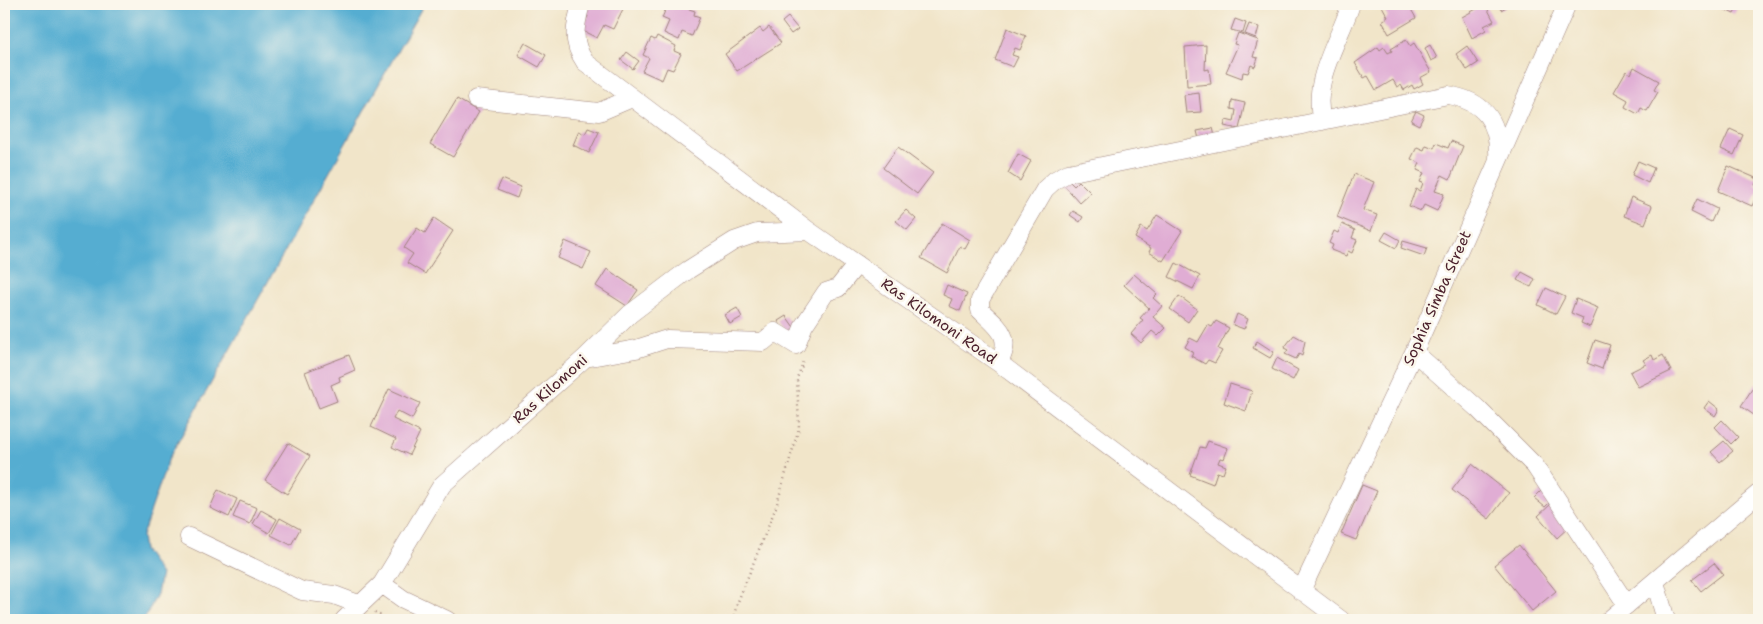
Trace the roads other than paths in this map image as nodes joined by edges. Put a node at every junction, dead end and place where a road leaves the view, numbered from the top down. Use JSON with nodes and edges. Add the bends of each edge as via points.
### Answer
{"nodes":[{"id":1,"x":581,"y":4,"type":"edge"},
{"id":2,"x":1351,"y":4,"type":"edge"},
{"id":3,"x":1567,"y":4,"type":"edge"},
{"id":4,"x":632,"y":98,"type":"junction"},
{"id":5,"x":476,"y":99,"type":"dead end"},
{"id":6,"x":1322,"y":121,"type":"junction"},
{"id":7,"x":1498,"y":158,"type":"junction"},
{"id":8,"x":809,"y":231,"type":"junction"},
{"id":9,"x":857,"y":264,"type":"junction"},
{"id":10,"x":1414,"y":352,"type":"junction"},
{"id":11,"x":584,"y":358,"type":"junction"},
{"id":12,"x":999,"y":363,"type":"junction"},
{"id":13,"x":1759,"y":494,"type":"edge"},
{"id":14,"x":189,"y":537,"type":"dead end"},
{"id":15,"x":1655,"y":582,"type":"junction"},
{"id":16,"x":382,"y":584,"type":"junction"},
{"id":17,"x":1301,"y":591,"type":"junction"},
{"id":18,"x":358,"y":604,"type":"junction"},
{"id":19,"x":1627,"y":605,"type":"junction"},
{"id":20,"x":344,"y":620,"type":"edge"},
{"id":21,"x":447,"y":620,"type":"edge"},
{"id":22,"x":1341,"y":620,"type":"edge"},
{"id":23,"x":1609,"y":620,"type":"edge"},
{"id":24,"x":1666,"y":620,"type":"edge"}],
"edges":[{"from":1,"to":4,"type":"street","name":"Ras Kilomoni Road","via":[[574,30],[578,52],[585,62]]},
{"from":2,"to":6,"type":"street","via":[[1319,88],[1318,105]]},
{"from":3,"to":7,"type":"street","name":"Sophia Simba Street"},
{"from":4,"to":5,"type":"street","via":[[599,112]]},
{"from":4,"to":8,"type":"street","name":"Ras Kilomoni Road"},
{"from":6,"to":7,"type":"street","via":[[1448,95],[1463,97],[1488,115],[1499,143]]},
{"from":6,"to":12,"type":"street","via":[[1068,173],[1055,180],[1045,189],[980,300],[980,310],[998,327],[1005,339],[1004,354]]},
{"from":7,"to":10,"type":"street","name":"Sophia Simba Street"},
{"from":8,"to":9,"type":"street","name":"Ras Kilomoni Road"},
{"from":8,"to":11,"type":"street","name":"Ras Kilomoni","via":[[757,233],[716,251],[630,314]]},
{"from":9,"to":11,"type":"street","via":[[838,288],[826,292],[804,325],[796,345],[775,332],[763,342],[667,339],[636,349]]},
{"from":9,"to":12,"type":"street","name":"Ras Kilomoni Road"},
{"from":10,"to":17,"type":"street","name":"Sophia Simba Street"},
{"from":10,"to":19,"type":"street","via":[[1535,466]]},
{"from":11,"to":16,"type":"street","name":"Ras Kilomoni","via":[[442,485]]},
{"from":12,"to":17,"type":"street","name":"Ras Kilomoni Road"},
{"from":13,"to":15,"type":"street"},
{"from":14,"to":18,"type":"street","via":[[302,591],[334,595]]},
{"from":15,"to":19,"type":"street"},
{"from":15,"to":24,"type":"street"},
{"from":16,"to":18,"type":"street","name":"Ras Kilomoni"},
{"from":16,"to":21,"type":"street","via":[[403,599]]},
{"from":17,"to":22,"type":"street","name":"Ras Kilomoni Road"},
{"from":18,"to":20,"type":"street","name":"Ras Kilomoni"},
{"from":19,"to":23,"type":"street"}]}
